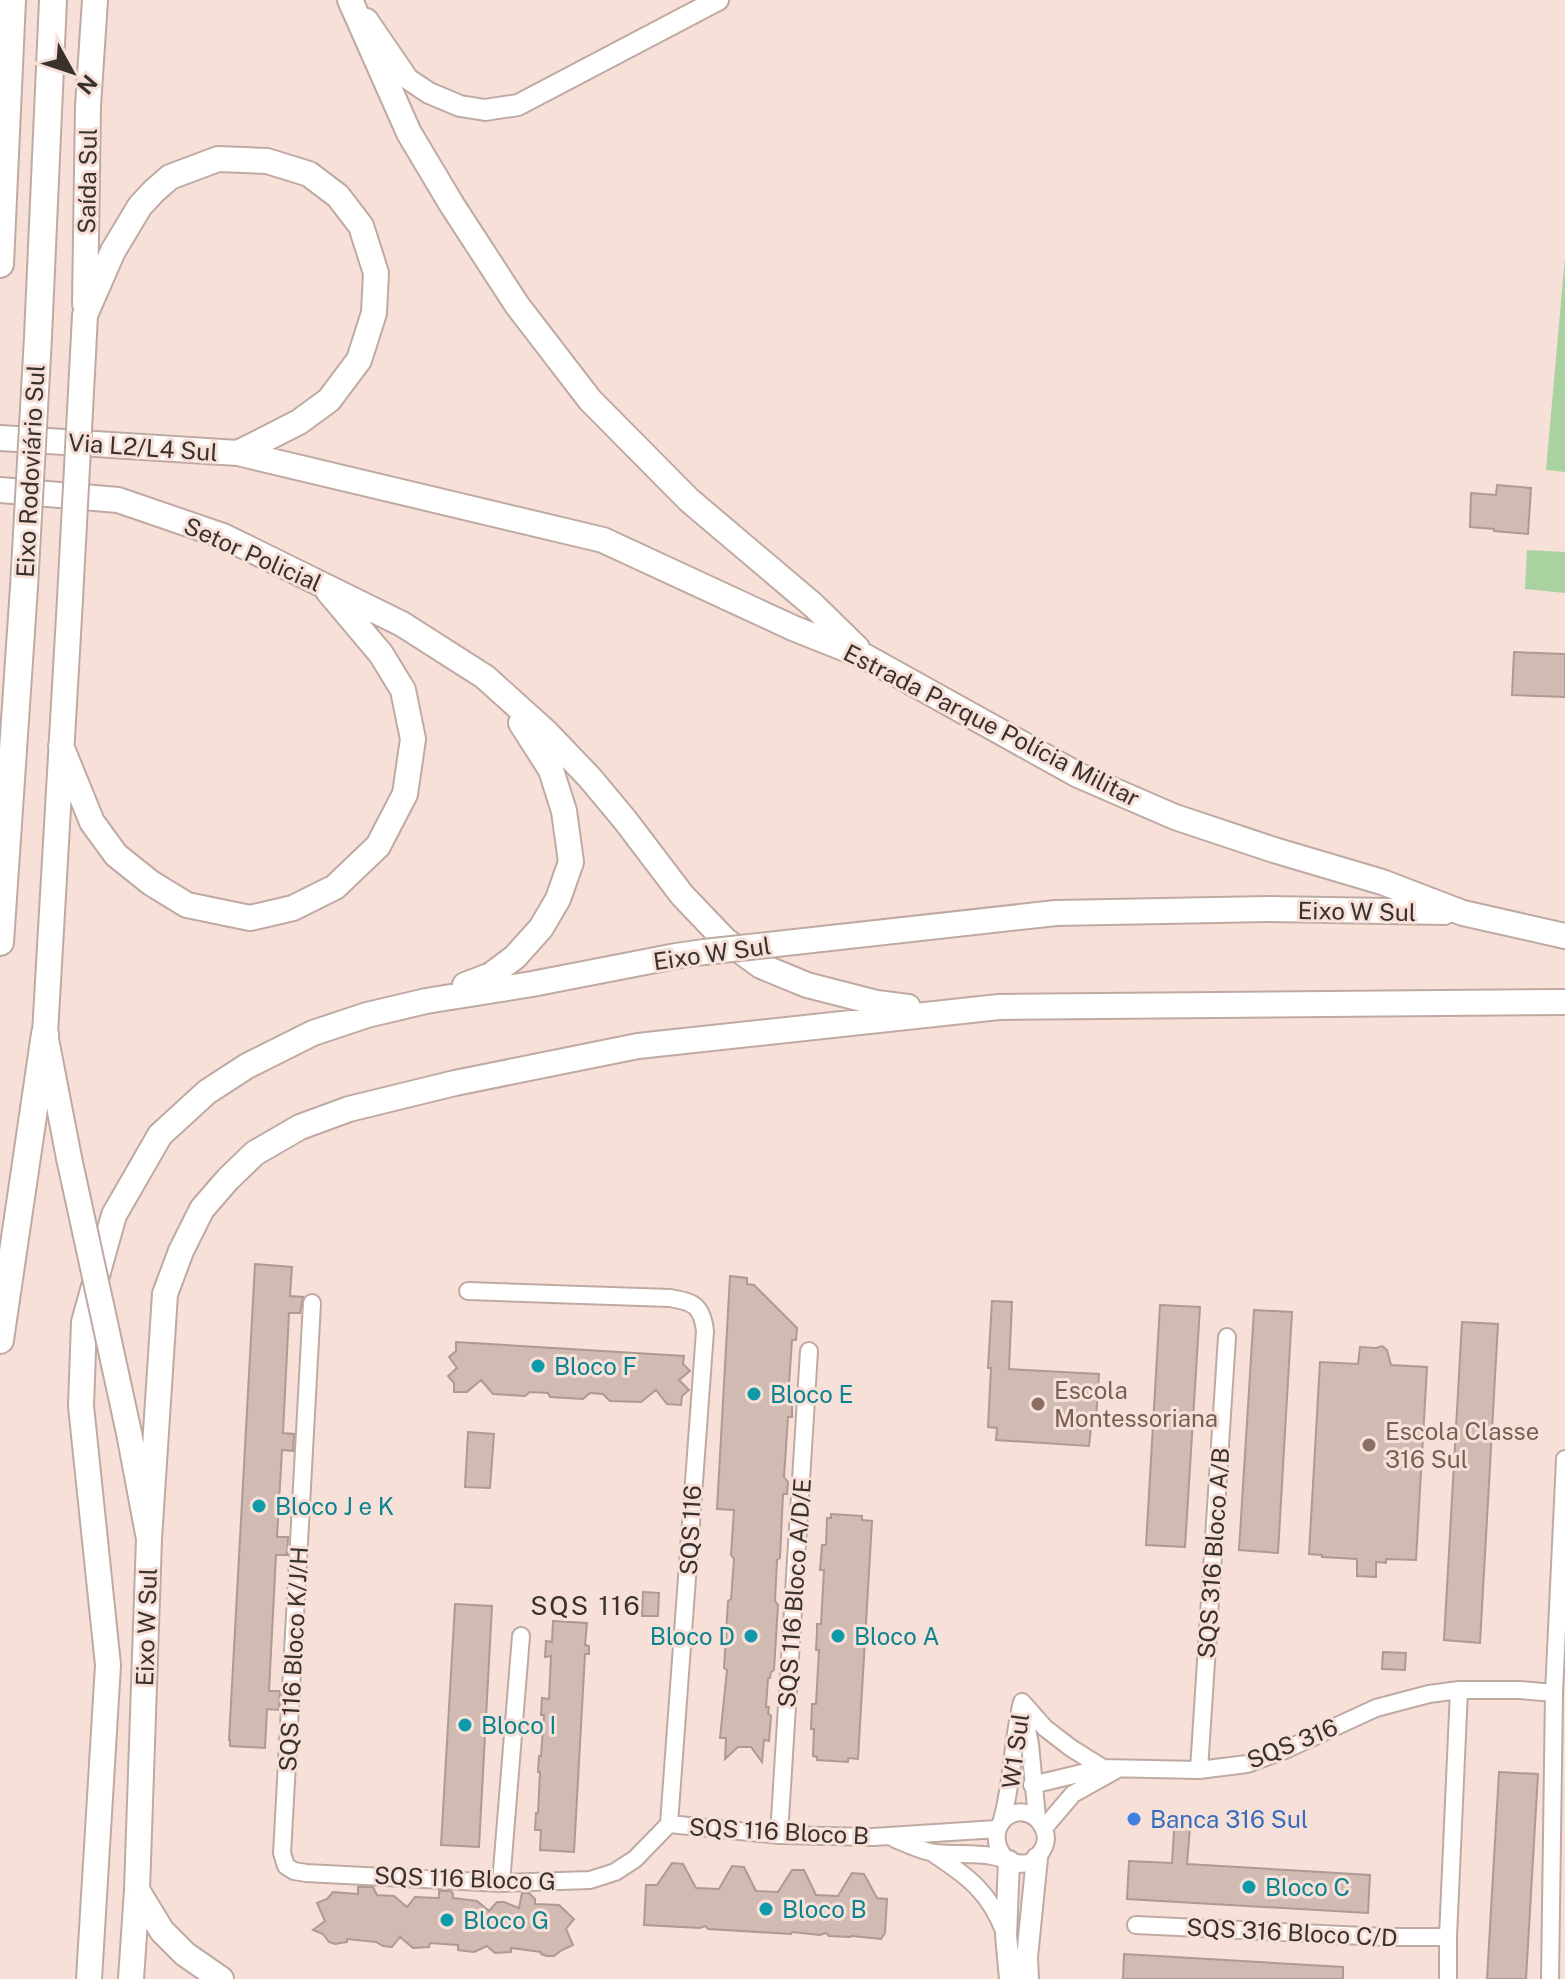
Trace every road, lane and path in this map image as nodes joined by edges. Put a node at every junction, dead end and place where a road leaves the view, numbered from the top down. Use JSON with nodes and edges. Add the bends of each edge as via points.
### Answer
{"nodes":[{"id":1,"x":12,"y":0,"type":"edge"},
{"id":2,"x":53,"y":0,"type":"edge"},
{"id":3,"x":95,"y":0,"type":"edge"},
{"id":4,"x":352,"y":0,"type":"edge"},
{"id":5,"x":718,"y":0,"type":"edge"},
{"id":6,"x":0,"y":264,"type":"edge"},
{"id":7,"x":85,"y":315,"type":"junction"},
{"id":8,"x":0,"y":438,"type":"edge"},
{"id":9,"x":238,"y":453,"type":"junction"},
{"id":10,"x":0,"y":490,"type":"edge"},
{"id":11,"x":321,"y":583,"type":"junction"},
{"id":12,"x":866,"y":657,"type":"junction"},
{"id":13,"x":485,"y":677,"type":"junction"},
{"id":14,"x":61,"y":746,"type":"junction"},
{"id":15,"x":1463,"y":913,"type":"junction"},
{"id":16,"x":1565,"y":936,"type":"edge"},
{"id":17,"x":0,"y":942,"type":"edge"},
{"id":18,"x":426,"y":1001,"type":"junction"},
{"id":19,"x":1565,"y":1002,"type":"edge"},
{"id":20,"x":942,"y":1012,"type":"junction"},
{"id":21,"x":45,"y":1034,"type":"junction"},
{"id":22,"x":468,"y":1291,"type":"dead end"},
{"id":23,"x":312,"y":1303,"type":"dead end"},
{"id":24,"x":1227,"y":1337,"type":"dead end"},
{"id":25,"x":0,"y":1340,"type":"edge"},
{"id":26,"x":809,"y":1351,"type":"dead end"},
{"id":27,"x":1565,"y":1459,"type":"edge"},
{"id":28,"x":149,"y":1539,"type":"junction"},
{"id":29,"x":1561,"y":1628,"type":"edge"},
{"id":30,"x":521,"y":1636,"type":"dead end"},
{"id":31,"x":1459,"y":1690,"type":"junction"},
{"id":32,"x":1554,"y":1693,"type":"junction"},
{"id":33,"x":1022,"y":1702,"type":"junction"},
{"id":34,"x":1121,"y":1767,"type":"junction"},
{"id":35,"x":1103,"y":1768,"type":"junction"},
{"id":36,"x":1199,"y":1770,"type":"junction"},
{"id":37,"x":1032,"y":1785,"type":"junction"},
{"id":38,"x":284,"y":1823,"type":"joint"},
{"id":39,"x":1040,"y":1823,"type":"junction"},
{"id":40,"x":669,"y":1824,"type":"junction"},
{"id":41,"x":1000,"y":1824,"type":"junction"},
{"id":42,"x":779,"y":1835,"type":"junction"},
{"id":43,"x":890,"y":1837,"type":"junction"},
{"id":44,"x":933,"y":1853,"type":"junction"},
{"id":45,"x":1037,"y":1858,"type":"junction"},
{"id":46,"x":1007,"y":1860,"type":"junction"},
{"id":47,"x":501,"y":1883,"type":"junction"},
{"id":48,"x":137,"y":1890,"type":"junction"},
{"id":49,"x":1136,"y":1925,"type":"dead end"},
{"id":50,"x":1006,"y":1935,"type":"junction"},
{"id":51,"x":1448,"y":1937,"type":"junction"},
{"id":52,"x":89,"y":1979,"type":"edge"},
{"id":53,"x":131,"y":1979,"type":"edge"},
{"id":54,"x":221,"y":1979,"type":"edge"},
{"id":55,"x":1010,"y":1979,"type":"edge"},
{"id":56,"x":1028,"y":1979,"type":"edge"},
{"id":57,"x":1448,"y":1979,"type":"edge"},
{"id":58,"x":1550,"y":1979,"type":"edge"}],
"edges":[{"from":1,"to":6,"type":"highway"},
{"from":2,"to":17,"type":"highway","name":"Eixo Rodoviário Sul","bridge":true,"via":[[24,587]]},
{"from":3,"to":7,"type":"main road","name":"Saída Sul"},
{"from":4,"to":5,"type":"street","via":[[408,79],[460,106],[485,110],[518,105]]},
{"from":4,"to":12,"type":"main road","via":[[409,133],[517,305],[590,400],[689,500]]},
{"from":7,"to":9,"type":"main road","via":[[133,217],[170,177],[218,159],[267,161],[309,174],[338,196],[361,226],[376,273],[374,313],[359,360],[329,400]]},
{"from":7,"to":14,"type":"main road","name":"Saída Sul","bridge":true},
{"from":8,"to":9,"type":"main road","name":"Via L2/L4 Sul"},
{"from":9,"to":12,"type":"main road","name":"Estrada Parque Polícia Militar","via":[[603,540]]},
{"from":10,"to":11,"type":"main road","name":"Setor Policial","via":[[118,500],[223,536]]},
{"from":11,"to":13,"type":"main road","name":"Setor Policial","via":[[402,624]]},
{"from":11,"to":14,"type":"main road","via":[[381,654],[403,690],[413,739],[405,794],[378,846],[335,887],[293,908],[250,918],[187,905],[116,855],[92,822]]},
{"from":12,"to":15,"type":"main road","name":"Estrada Parque Polícia Militar","via":[[1078,775],[1175,817]]},
{"from":13,"to":18,"type":"main road","via":[[551,770],[571,862],[541,928],[515,957],[491,975]]},
{"from":13,"to":20,"type":"main road","via":[[590,778],[682,895],[725,940],[761,966],[807,985]]},
{"from":14,"to":21,"type":"main road","name":"Eixo W Sul"},
{"from":15,"to":16,"type":"main road","name":"Estrada Parque Polícia Militar"},
{"from":15,"to":18,"type":"main road","name":"Eixo W Sul","bridge":true,"via":[[1056,913],[704,952]]},
{"from":18,"to":52,"type":"main road","name":"Eixo W Sul","via":[[313,1033],[207,1092],[160,1135],[114,1215],[84,1322],[81,1406],[108,1665]]},
{"from":19,"to":20,"type":"main road","via":[[999,1007]]},
{"from":20,"to":28,"type":"main road","via":[[638,1046],[501,1073],[349,1109],[300,1127],[255,1153],[202,1209],[165,1294]]},
{"from":21,"to":25,"type":"highway"},
{"from":21,"to":28,"type":"main road","name":"Eixo W Sul","bridge":true},
{"from":22,"to":40,"type":"street","name":"SQS 116","via":[[670,1298],[687,1301],[701,1313],[705,1331]]},
{"from":23,"to":38,"type":"street","name":"SQS 116 Bloco K/J/H"},
{"from":24,"to":36,"type":"street","name":"SQS 316 Bloco A/B"},
{"from":26,"to":42,"type":"street","name":"SQS 116 Bloco A/D/E"},
{"from":27,"to":29,"type":"street"},
{"from":28,"to":48,"type":"main road","name":"Eixo W Sul"},
{"from":29,"to":32,"type":"street"},
{"from":30,"to":47,"type":"street"},
{"from":31,"to":32,"type":"street","name":"SQS 316"},
{"from":31,"to":36,"type":"street","name":"SQS 316","via":[[1376,1708],[1247,1764]]},
{"from":31,"to":51,"type":"street"},
{"from":32,"to":58,"type":"street"},
{"from":33,"to":35,"type":"street","via":[[1045,1728]]},
{"from":33,"to":37,"type":"street","name":"W1 Sul"},
{"from":33,"to":41,"type":"street","name":"W1 Sul"},
{"from":34,"to":35,"type":"street","name":"SQS 316"},
{"from":34,"to":36,"type":"street","name":"SQS 316"},
{"from":34,"to":39,"type":"street","via":[[1073,1794]]},
{"from":35,"to":37,"type":"street","name":"SQS 316"},
{"from":37,"to":39,"type":"street","name":"W1 Sul"},
{"from":38,"to":47,"type":"street","name":"SQS 116 Bloco G","via":[[284,1861],[294,1871]]},
{"from":39,"to":41,"type":"street","via":[[1025,1813]]},
{"from":39,"to":45,"type":"street","via":[[1046,1839]]},
{"from":40,"to":42,"type":"street","name":"SQS 116 Bloco B"},
{"from":40,"to":47,"type":"street","name":"SQS 116 Bloco G","via":[[615,1872],[590,1880]]},
{"from":41,"to":43,"type":"street","name":"SQS 116 Bloco B"},
{"from":41,"to":46,"type":"street","via":[[995,1840]]},
{"from":42,"to":43,"type":"street","name":"SQS 116 Bloco B"},
{"from":43,"to":44,"type":"street","name":"SQS 116 Bloco B"},
{"from":44,"to":46,"type":"street","name":"SQS 116 Bloco B"},
{"from":44,"to":50,"type":"street","name":"SQS 116 Bloco B","via":[[979,1886]]},
{"from":45,"to":46,"type":"street","via":[[1019,1864]]},
{"from":45,"to":56,"type":"street"},
{"from":46,"to":50,"type":"street"},
{"from":48,"to":53,"type":"main road","name":"Eixo W Sul"},
{"from":48,"to":54,"type":"main road","via":[[162,1931]]},
{"from":49,"to":51,"type":"street","name":"SQS 316 Bloco C/D"},
{"from":50,"to":55,"type":"street"},
{"from":51,"to":57,"type":"street"}]}
